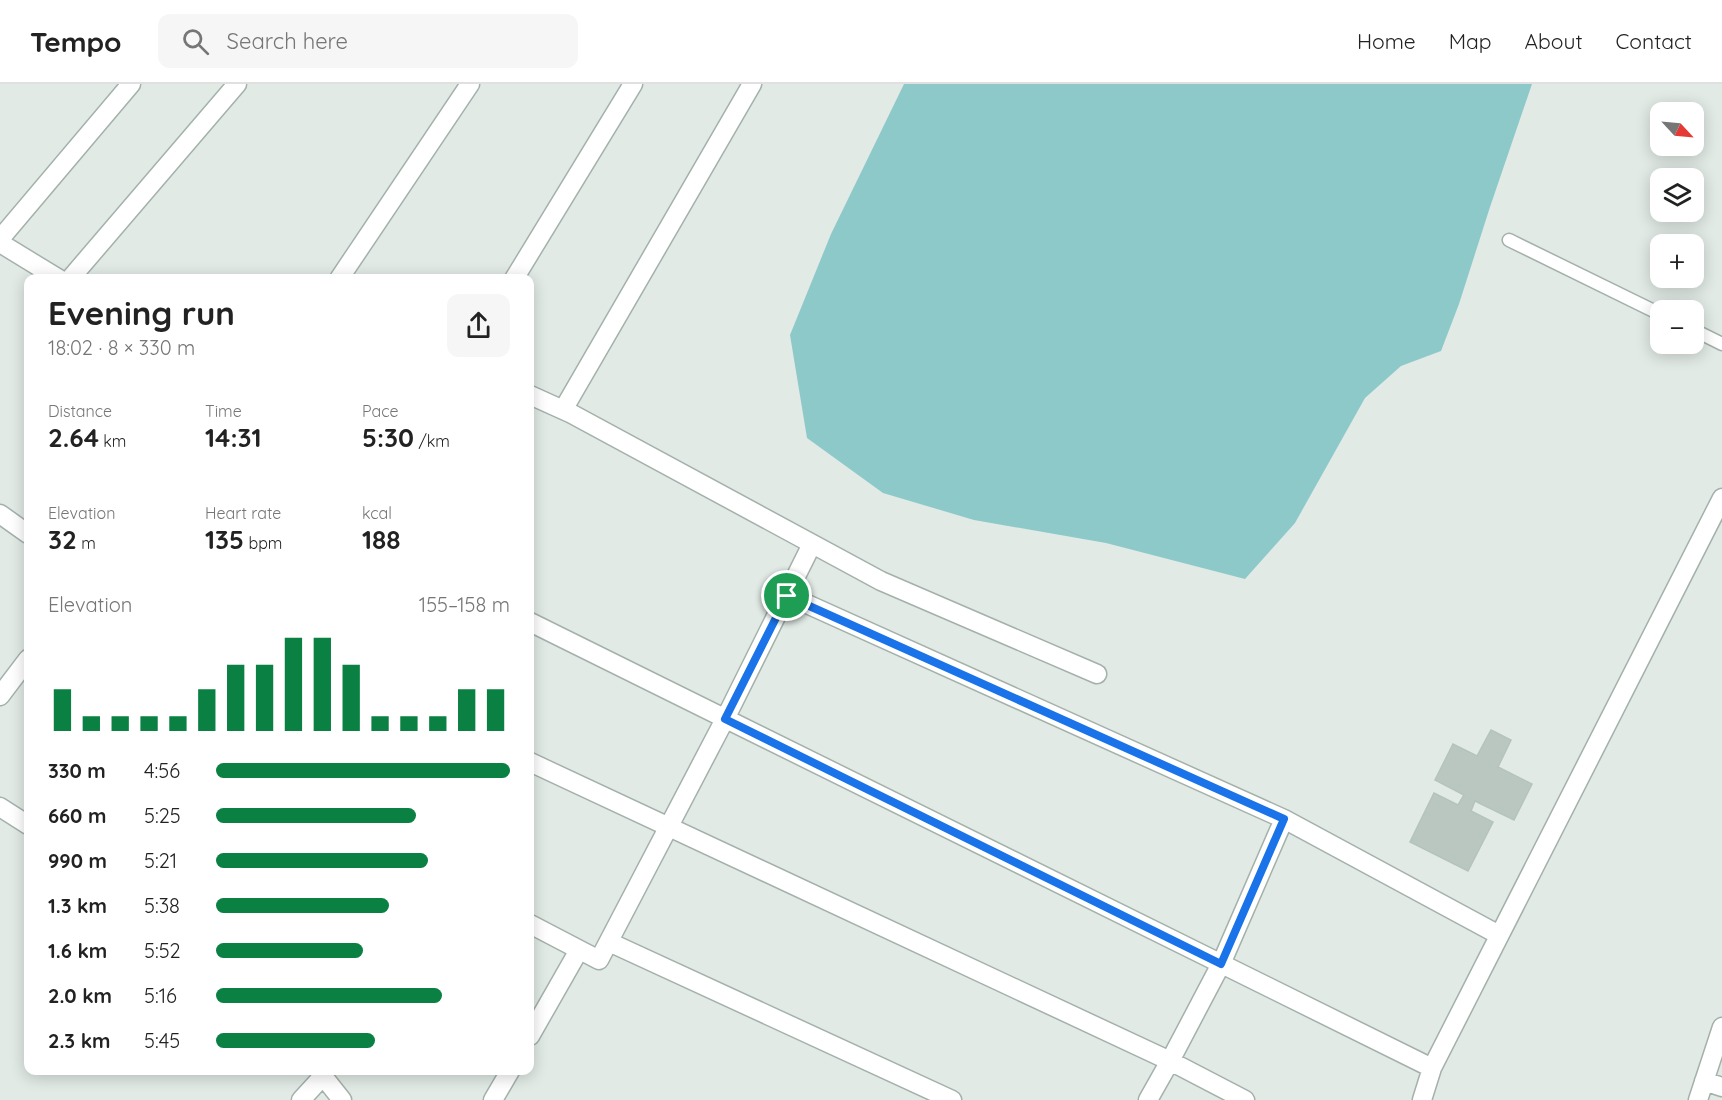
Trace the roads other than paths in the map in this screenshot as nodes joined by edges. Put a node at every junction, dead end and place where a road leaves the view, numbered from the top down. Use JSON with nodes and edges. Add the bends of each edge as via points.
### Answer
{"nodes":[{"id":1,"x":131,"y":84,"type":"edge"},
{"id":2,"x":237,"y":84,"type":"edge"},
{"id":3,"x":470,"y":84,"type":"edge"},
{"id":4,"x":633,"y":84,"type":"edge"},
{"id":5,"x":752,"y":84,"type":"edge"},
{"id":6,"x":0,"y":238,"type":"edge"},
{"id":7,"x":1509,"y":240,"type":"dead end"},
{"id":8,"x":0,"y":243,"type":"edge"},
{"id":9,"x":51,"y":274,"type":"edge"},
{"id":10,"x":74,"y":274,"type":"edge"},
{"id":11,"x":342,"y":274,"type":"edge"},
{"id":12,"x":517,"y":274,"type":"edge"},
{"id":13,"x":1650,"y":309,"type":"edge"},
{"id":14,"x":1704,"y":335,"type":"edge"},
{"id":15,"x":1722,"y":344,"type":"edge"},
{"id":16,"x":534,"y":397,"type":"edge"},
{"id":17,"x":563,"y":410,"type":"junction"},
{"id":18,"x":1722,"y":498,"type":"edge"},
{"id":19,"x":0,"y":514,"type":"edge"},
{"id":20,"x":24,"y":531,"type":"edge"},
{"id":21,"x":812,"y":544,"type":"junction"},
{"id":22,"x":787,"y":596,"type":"junction"},
{"id":23,"x":534,"y":624,"type":"edge"},
{"id":24,"x":1097,"y":674,"type":"dead end"},
{"id":25,"x":725,"y":719,"type":"junction"},
{"id":26,"x":534,"y":764,"type":"edge"},
{"id":27,"x":0,"y":807,"type":"edge"},
{"id":28,"x":1284,"y":819,"type":"junction"},
{"id":29,"x":24,"y":822,"type":"edge"},
{"id":30,"x":669,"y":826,"type":"junction"},
{"id":31,"x":534,"y":926,"type":"edge"},
{"id":32,"x":1499,"y":934,"type":"junction"},
{"id":33,"x":609,"y":942,"type":"junction"},
{"id":34,"x":579,"y":950,"type":"junction"},
{"id":35,"x":1221,"y":964,"type":"junction"},
{"id":36,"x":1722,"y":1027,"type":"edge"},
{"id":37,"x":534,"y":1029,"type":"edge"},
{"id":38,"x":1170,"y":1061,"type":"junction"},
{"id":39,"x":1432,"y":1068,"type":"junction"},
{"id":40,"x":320,"y":1075,"type":"edge"},
{"id":41,"x":323,"y":1075,"type":"edge"},
{"id":42,"x":508,"y":1075,"type":"edge"},
{"id":43,"x":1704,"y":1081,"type":"junction"},
{"id":44,"x":1722,"y":1088,"type":"edge"},
{"id":45,"x":301,"y":1100,"type":"edge"},
{"id":46,"x":342,"y":1100,"type":"edge"},
{"id":47,"x":493,"y":1100,"type":"edge"},
{"id":48,"x":952,"y":1100,"type":"edge"},
{"id":49,"x":1148,"y":1100,"type":"edge"},
{"id":50,"x":1245,"y":1100,"type":"edge"},
{"id":51,"x":1422,"y":1100,"type":"edge"},
{"id":52,"x":1698,"y":1100,"type":"edge"}],
"edges":[{"from":1,"to":6,"type":"street"},
{"from":2,"to":10,"type":"street"},
{"from":3,"to":11,"type":"street"},
{"from":4,"to":12,"type":"street"},
{"from":5,"to":17,"type":"street"},
{"from":7,"to":13,"type":"lane"},
{"from":8,"to":9,"type":"street"},
{"from":14,"to":15,"type":"lane"},
{"from":16,"to":17,"type":"street"},
{"from":17,"to":21,"type":"street"},
{"from":18,"to":32,"type":"street"},
{"from":19,"to":20,"type":"street"},
{"from":21,"to":22,"type":"street"},
{"from":21,"to":24,"type":"street","via":[[881,581]]},
{"from":22,"to":25,"type":"street"},
{"from":22,"to":28,"type":"street"},
{"from":23,"to":25,"type":"street"},
{"from":25,"to":30,"type":"street"},
{"from":25,"to":35,"type":"street"},
{"from":26,"to":30,"type":"street"},
{"from":27,"to":29,"type":"street"},
{"from":28,"to":32,"type":"street"},
{"from":28,"to":35,"type":"street"},
{"from":30,"to":33,"type":"street"},
{"from":30,"to":38,"type":"street"},
{"from":31,"to":34,"type":"street"},
{"from":32,"to":39,"type":"street"},
{"from":33,"to":34,"type":"street","via":[[599,960]]},
{"from":33,"to":48,"type":"street"},
{"from":34,"to":37,"type":"street"},
{"from":35,"to":38,"type":"street"},
{"from":35,"to":39,"type":"street"},
{"from":36,"to":43,"type":"street"},
{"from":38,"to":49,"type":"street"},
{"from":38,"to":50,"type":"street"},
{"from":39,"to":51,"type":"street"},
{"from":40,"to":45,"type":"street"},
{"from":41,"to":46,"type":"street"},
{"from":42,"to":47,"type":"street"},
{"from":43,"to":44,"type":"street"},
{"from":43,"to":52,"type":"street"}]}
